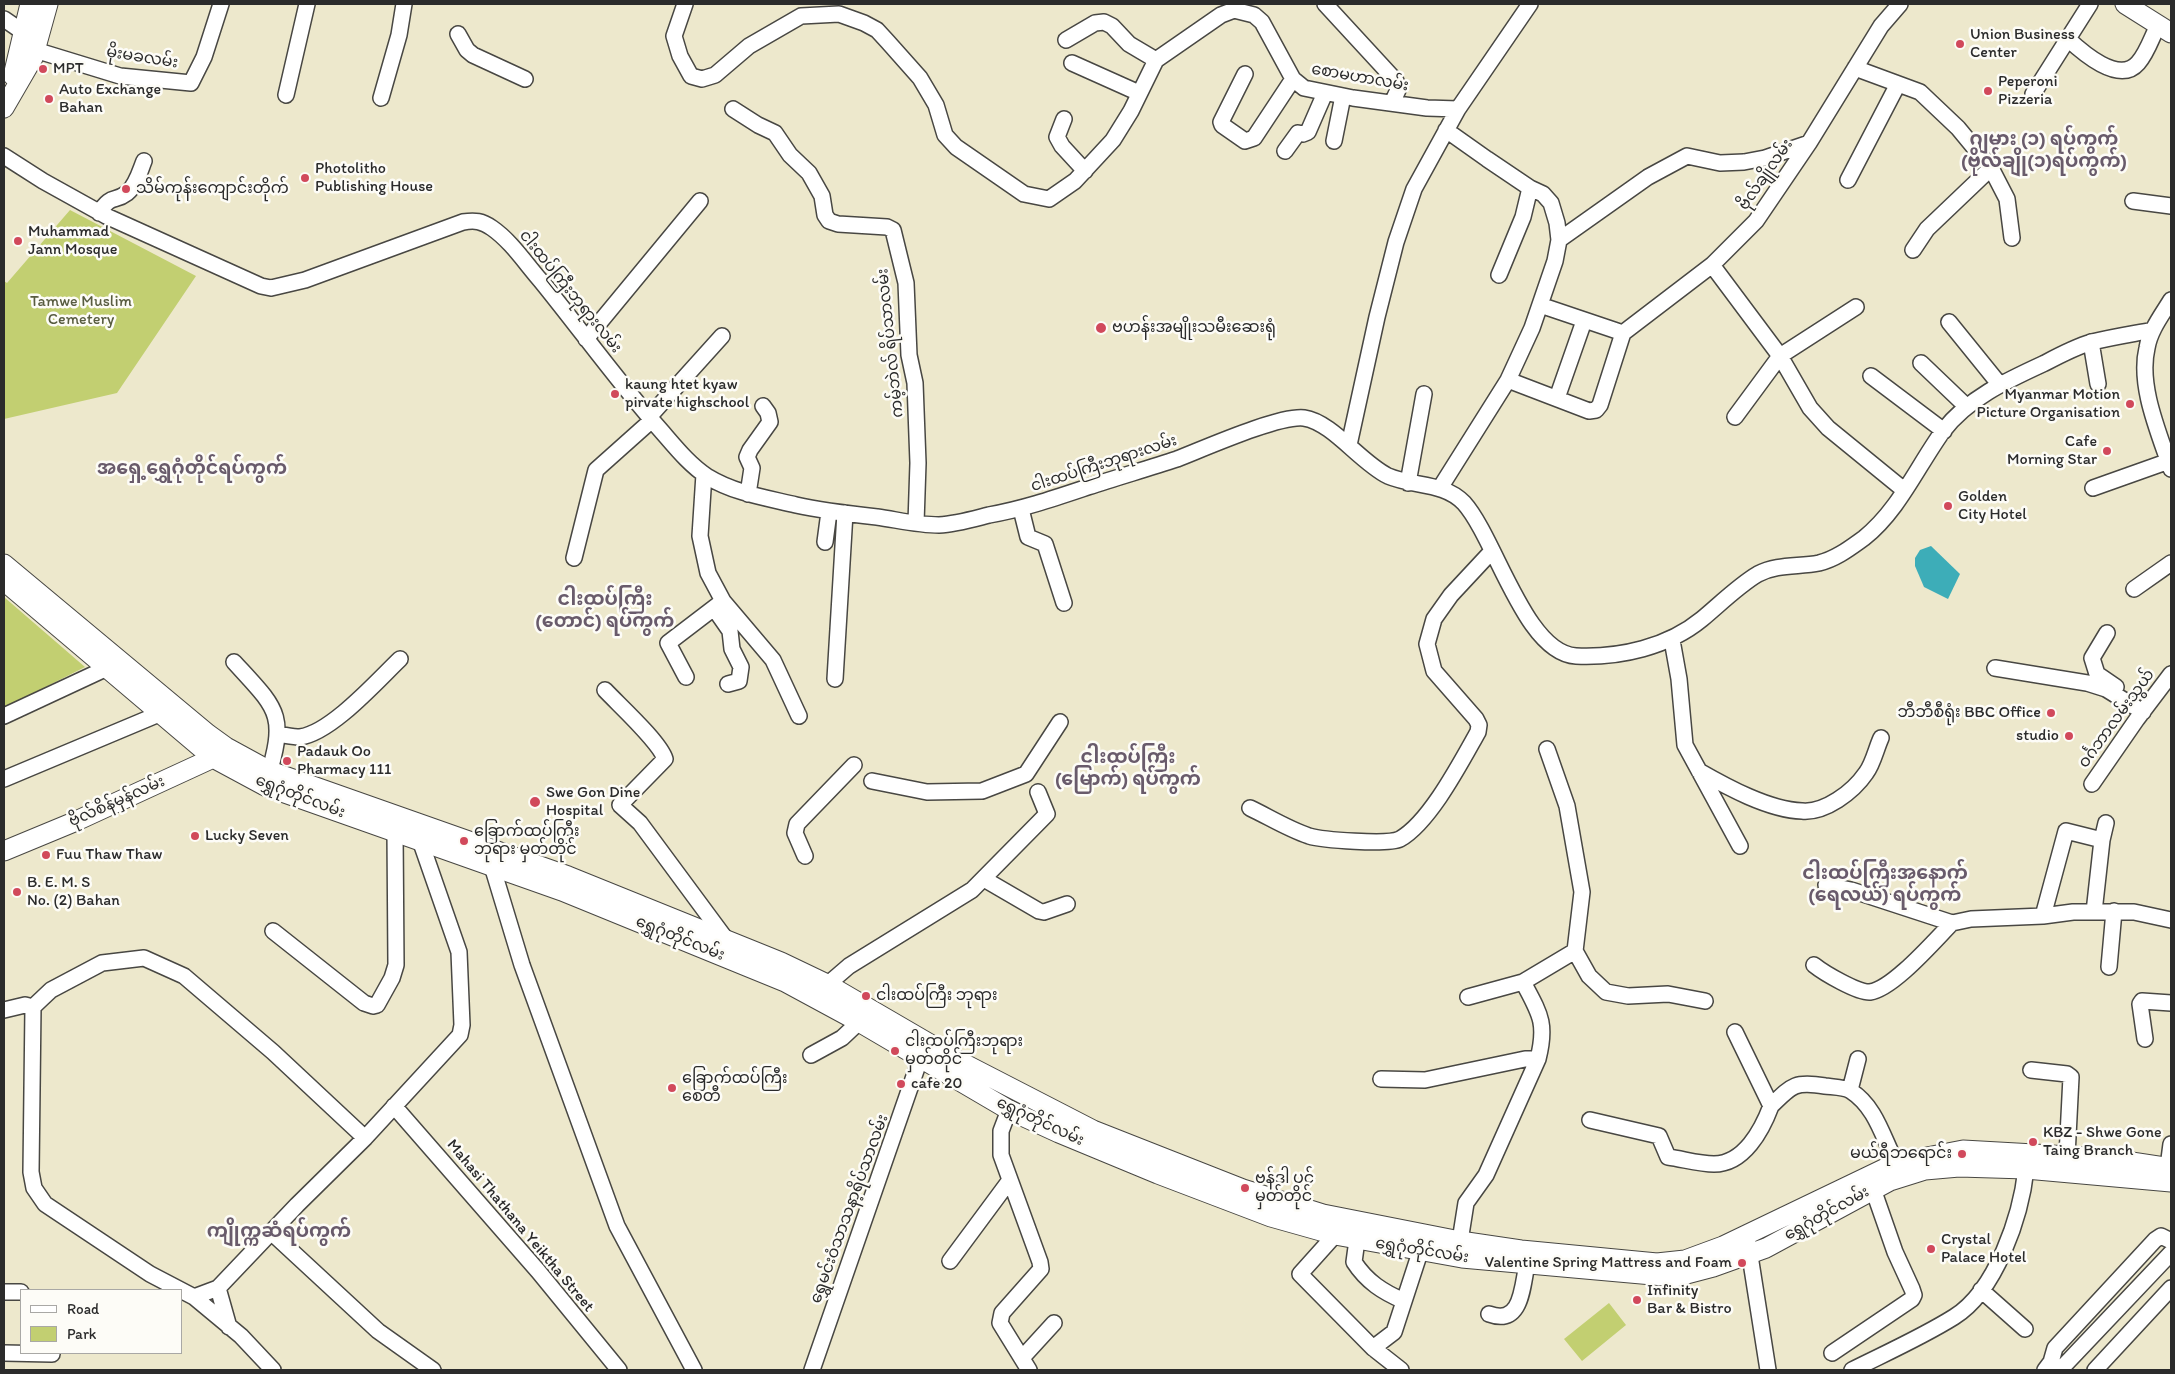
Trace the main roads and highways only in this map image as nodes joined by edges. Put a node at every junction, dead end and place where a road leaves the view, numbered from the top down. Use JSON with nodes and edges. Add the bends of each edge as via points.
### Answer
{"nodes":[{"id":1,"x":30,"y":4,"type":"edge"},
{"id":2,"x":48,"y":4,"type":"edge"},
{"id":3,"x":2126,"y":4,"type":"edge"},
{"id":4,"x":2147,"y":4,"type":"edge"},
{"id":5,"x":2167,"y":26,"type":"edge"},
{"id":6,"x":30,"y":40,"type":"junction"},
{"id":7,"x":7,"y":80,"type":"edge"},
{"id":8,"x":4,"y":108,"type":"edge"},
{"id":9,"x":4,"y":564,"type":"edge"},
{"id":10,"x":4,"y":582,"type":"edge"},
{"id":11,"x":112,"y":662,"type":"junction"},
{"id":12,"x":220,"y":753,"type":"junction"},
{"id":13,"x":422,"y":833,"type":"junction"},
{"id":14,"x":4,"y":852,"type":"edge"},
{"id":15,"x":821,"y":990,"type":"junction"},
{"id":16,"x":2170,"y":1172,"type":"edge"},
{"id":17,"x":1423,"y":1243,"type":"junction"}],
"edges":[{"from":1,"to":6,"type":"main road"},
{"from":2,"to":6,"type":"main road"},
{"from":3,"to":5,"type":"main road"},
{"from":4,"to":5,"type":"main road"},
{"from":6,"to":7,"type":"main road"},
{"from":6,"to":8,"type":"main road","via":[[25,73]]},
{"from":9,"to":11,"type":"main road","name":"ရွှေဂုံတိုင်လမ်း"},
{"from":10,"to":11,"type":"main road","name":"ရွှေဂုံတိုင်လမ်း"},
{"from":11,"to":12,"type":"main road","name":"ရွှေဂုံတိုင်လမ်း","via":[[168,702]]},
{"from":11,"to":12,"type":"main road","name":"ရွှေဂုံတိုင်လမ်း","via":[[159,714]]},
{"from":12,"to":13,"type":"main road","name":"ရွှေဂုံတိုင်လမ်း","via":[[267,779]]},
{"from":12,"to":14,"type":"main road","name":"ဗိုလ်စိန်မှန်လမ်း"},
{"from":13,"to":15,"type":"main road","name":"ရွှေဂုံတိုင်လမ်း","via":[[492,866],[562,891],[785,982]]},
{"from":13,"to":15,"type":"main road","name":"ရွှေဂုံတိုင်လမ်း","via":[[568,876],[781,962]]},
{"from":15,"to":17,"type":"main road","name":"ရွှေဂုံတိုင်လမ်း","via":[[1093,1130],[1243,1189]]},
{"from":15,"to":17,"type":"main road","name":"ရွှေဂုံတိုင်လမ်း","via":[[859,1022],[1009,1110],[1059,1134],[1271,1217],[1356,1240]]},
{"from":16,"to":17,"type":"main road","name":"ရွှေဂုံတိုင်လမ်း","via":[[2105,1158],[1963,1150],[1896,1163],[1723,1246],[1685,1260],[1657,1263],[1460,1241]]},
{"from":16,"to":17,"type":"main road","name":"ရွှေဂုံတိုင်လမ်း","via":[[1959,1167],[1925,1170],[1872,1189],[1766,1248],[1675,1277],[1527,1264]]}]}
